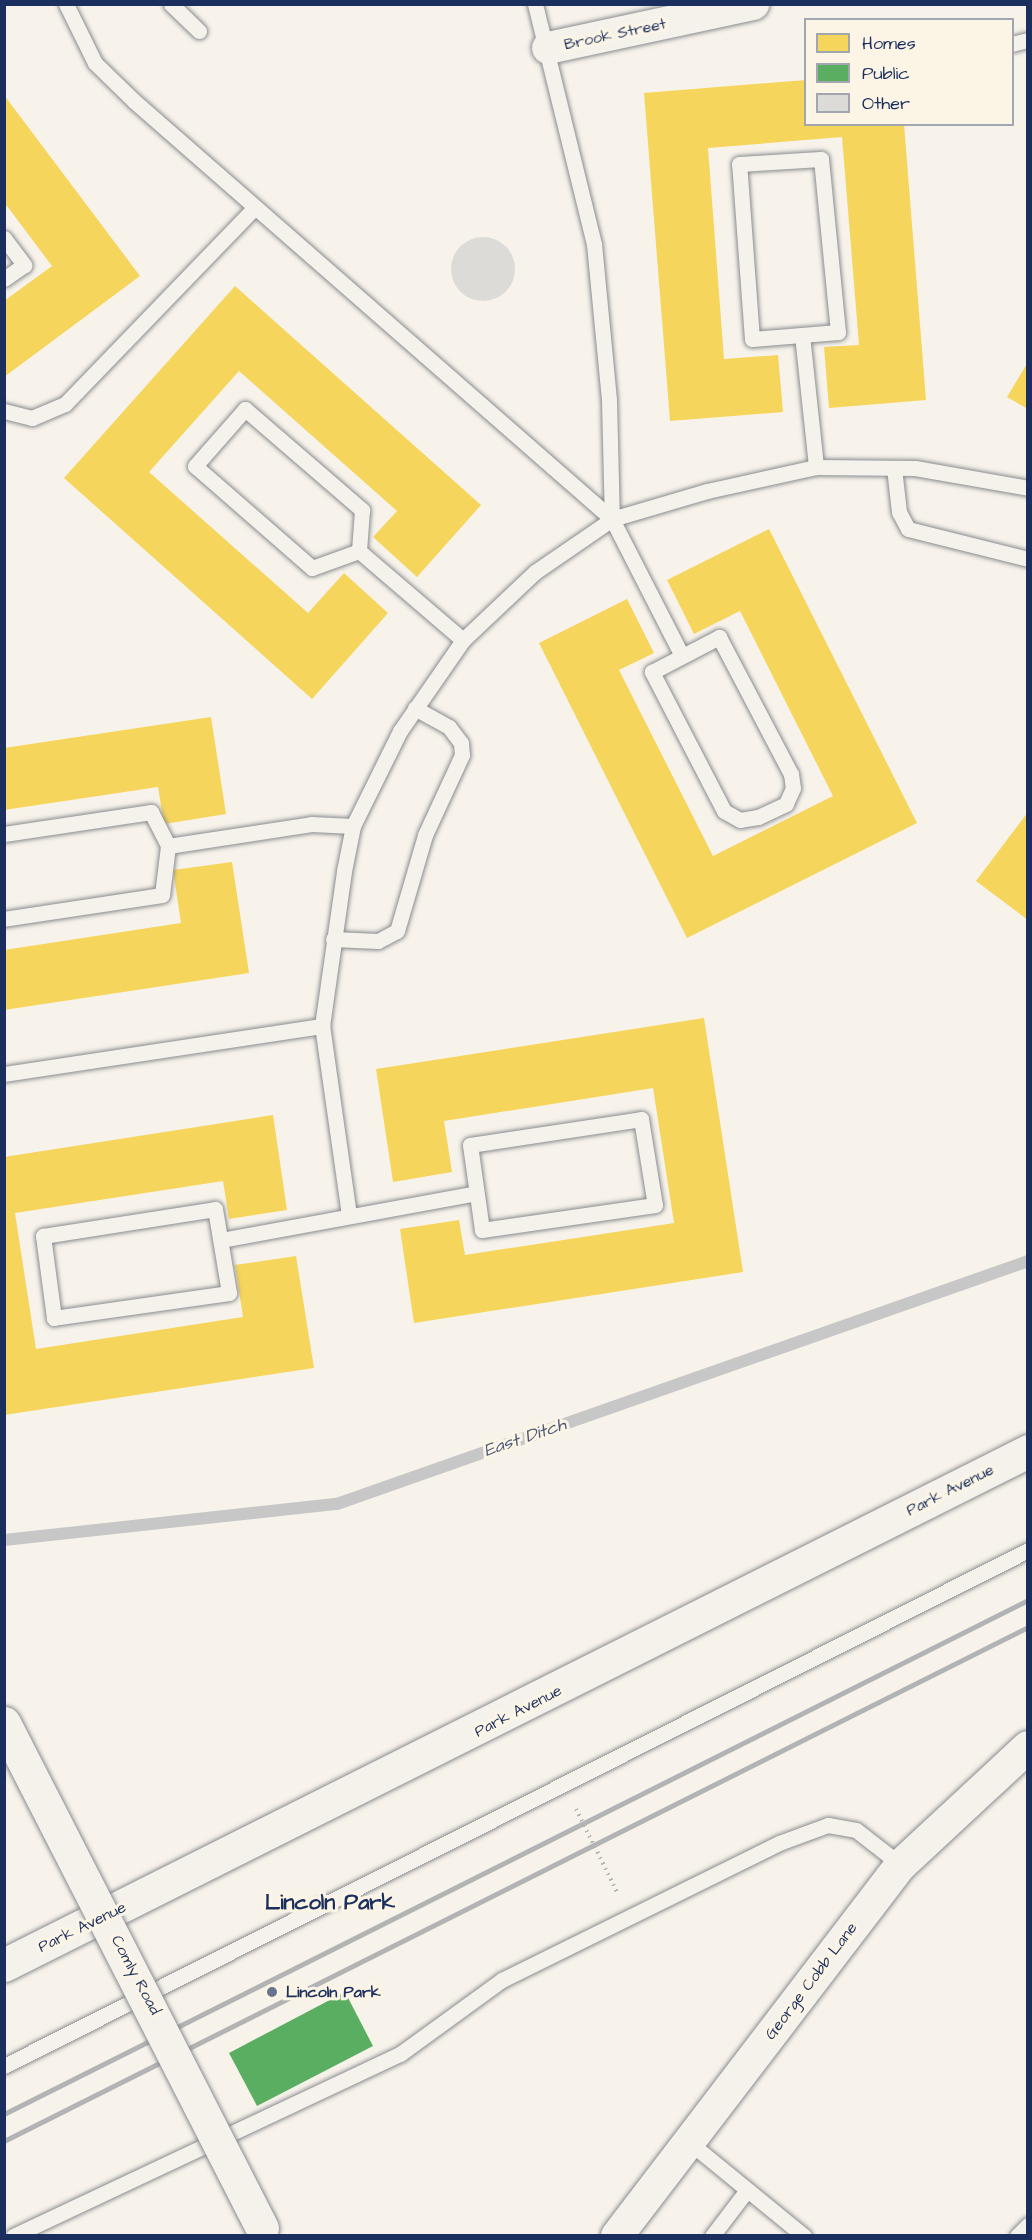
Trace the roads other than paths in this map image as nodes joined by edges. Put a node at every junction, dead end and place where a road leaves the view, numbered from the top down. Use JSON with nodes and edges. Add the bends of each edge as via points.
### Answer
{"nodes":[{"id":1,"x":66,"y":4,"type":"edge"},
{"id":2,"x":171,"y":4,"type":"edge"},
{"id":3,"x":535,"y":4,"type":"edge"},
{"id":4,"x":753,"y":4,"type":"edge"},
{"id":5,"x":199,"y":31,"type":"dead end"},
{"id":6,"x":548,"y":48,"type":"junction"},
{"id":7,"x":253,"y":209,"type":"junction"},
{"id":8,"x":4,"y":238,"type":"edge"},
{"id":9,"x":4,"y":279,"type":"edge"},
{"id":10,"x":802,"y":334,"type":"junction"},
{"id":11,"x":4,"y":411,"type":"edge"},
{"id":12,"x":816,"y":467,"type":"junction"},
{"id":13,"x":894,"y":468,"type":"junction"},
{"id":14,"x":1028,"y":488,"type":"edge"},
{"id":15,"x":612,"y":519,"type":"junction"},
{"id":16,"x":359,"y":551,"type":"junction"},
{"id":17,"x":1028,"y":559,"type":"edge"},
{"id":18,"x":463,"y":640,"type":"junction"},
{"id":19,"x":680,"y":652,"type":"junction"},
{"id":20,"x":415,"y":708,"type":"junction"},
{"id":21,"x":353,"y":826,"type":"junction"},
{"id":22,"x":4,"y":834,"type":"edge"},
{"id":23,"x":168,"y":846,"type":"junction"},
{"id":24,"x":4,"y":919,"type":"edge"},
{"id":25,"x":333,"y":939,"type":"junction"},
{"id":26,"x":322,"y":1026,"type":"junction"},
{"id":27,"x":4,"y":1074,"type":"edge"},
{"id":28,"x":476,"y":1193,"type":"junction"},
{"id":29,"x":349,"y":1215,"type":"junction"},
{"id":30,"x":221,"y":1240,"type":"junction"},
{"id":31,"x":1028,"y":1451,"type":"edge"},
{"id":32,"x":1028,"y":1550,"type":"edge"},
{"id":33,"x":4,"y":1723,"type":"edge"},
{"id":34,"x":1028,"y":1747,"type":"edge"},
{"id":35,"x":901,"y":1865,"type":"junction"},
{"id":36,"x":4,"y":1965,"type":"edge"},
{"id":37,"x":4,"y":2066,"type":"edge"},
{"id":38,"x":689,"y":2142,"type":"junction"},
{"id":39,"x":747,"y":2190,"type":"junction"},
{"id":40,"x":1028,"y":2225,"type":"edge"},
{"id":41,"x":262,"y":2228,"type":"dead end"},
{"id":42,"x":13,"y":2235,"type":"edge"},
{"id":43,"x":617,"y":2235,"type":"edge"},
{"id":44,"x":712,"y":2235,"type":"edge"},
{"id":45,"x":804,"y":2235,"type":"edge"},
{"id":46,"x":1017,"y":2235,"type":"edge"}],
"edges":[{"from":1,"to":7,"type":"lane","via":[[95,63]]},
{"from":2,"to":5,"type":"lane"},
{"from":3,"to":6,"type":"lane"},
{"from":4,"to":6,"type":"street","name":"Brook Street"},
{"from":6,"to":15,"type":"lane","via":[[594,244],[609,400]]},
{"from":7,"to":11,"type":"lane","via":[[65,404],[32,418]]},
{"from":7,"to":15,"type":"lane"},
{"from":8,"to":9,"type":"lane","via":[[24,265]]},
{"from":10,"to":10,"type":"lane","via":[[838,332],[820,159],[739,164],[752,339]]},
{"from":10,"to":12,"type":"lane"},
{"from":12,"to":13,"type":"lane"},
{"from":12,"to":15,"type":"lane"},
{"from":13,"to":14,"type":"lane"},
{"from":13,"to":17,"type":"lane","via":[[898,512],[908,529]]},
{"from":15,"to":18,"type":"lane","via":[[535,572]]},
{"from":15,"to":19,"type":"lane"},
{"from":16,"to":16,"type":"lane","via":[[362,510],[245,409],[195,466],[312,568]]},
{"from":16,"to":18,"type":"lane"},
{"from":18,"to":20,"type":"lane"},
{"from":19,"to":19,"type":"lane","via":[[652,672],[724,811],[740,820],[786,804],[794,788],[791,774],[719,637]]},
{"from":20,"to":21,"type":"lane"},
{"from":20,"to":25,"type":"lane","via":[[449,727],[461,743],[462,755],[425,835],[397,931],[378,941]]},
{"from":21,"to":23,"type":"lane","via":[[310,824]]},
{"from":21,"to":25,"type":"lane"},
{"from":22,"to":23,"type":"lane","via":[[151,812]]},
{"from":23,"to":24,"type":"lane","via":[[162,895]]},
{"from":25,"to":26,"type":"lane"},
{"from":26,"to":27,"type":"lane"},
{"from":26,"to":29,"type":"lane"},
{"from":28,"to":28,"type":"lane","via":[[482,1230],[655,1205],[641,1119],[470,1145]]},
{"from":28,"to":29,"type":"lane"},
{"from":29,"to":30,"type":"lane"},
{"from":30,"to":30,"type":"lane","via":[[215,1209],[43,1236],[54,1318],[229,1293]]},
{"from":31,"to":36,"type":"street","name":"Park Avenue"},
{"from":32,"to":37,"type":"lane"},
{"from":33,"to":41,"type":"street","name":"Comly Road","bridge":true},
{"from":34,"to":35,"type":"street","name":"George Cobb Lane"},
{"from":35,"to":38,"type":"street","name":"George Cobb Lane"},
{"from":35,"to":42,"type":"lane","via":[[856,1830],[828,1825],[629,1916],[502,1980],[400,2054]]},
{"from":38,"to":39,"type":"lane"},
{"from":38,"to":43,"type":"street","name":"George Cobb Lane"},
{"from":39,"to":44,"type":"lane"},
{"from":39,"to":45,"type":"lane"},
{"from":40,"to":46,"type":"lane"}]}
